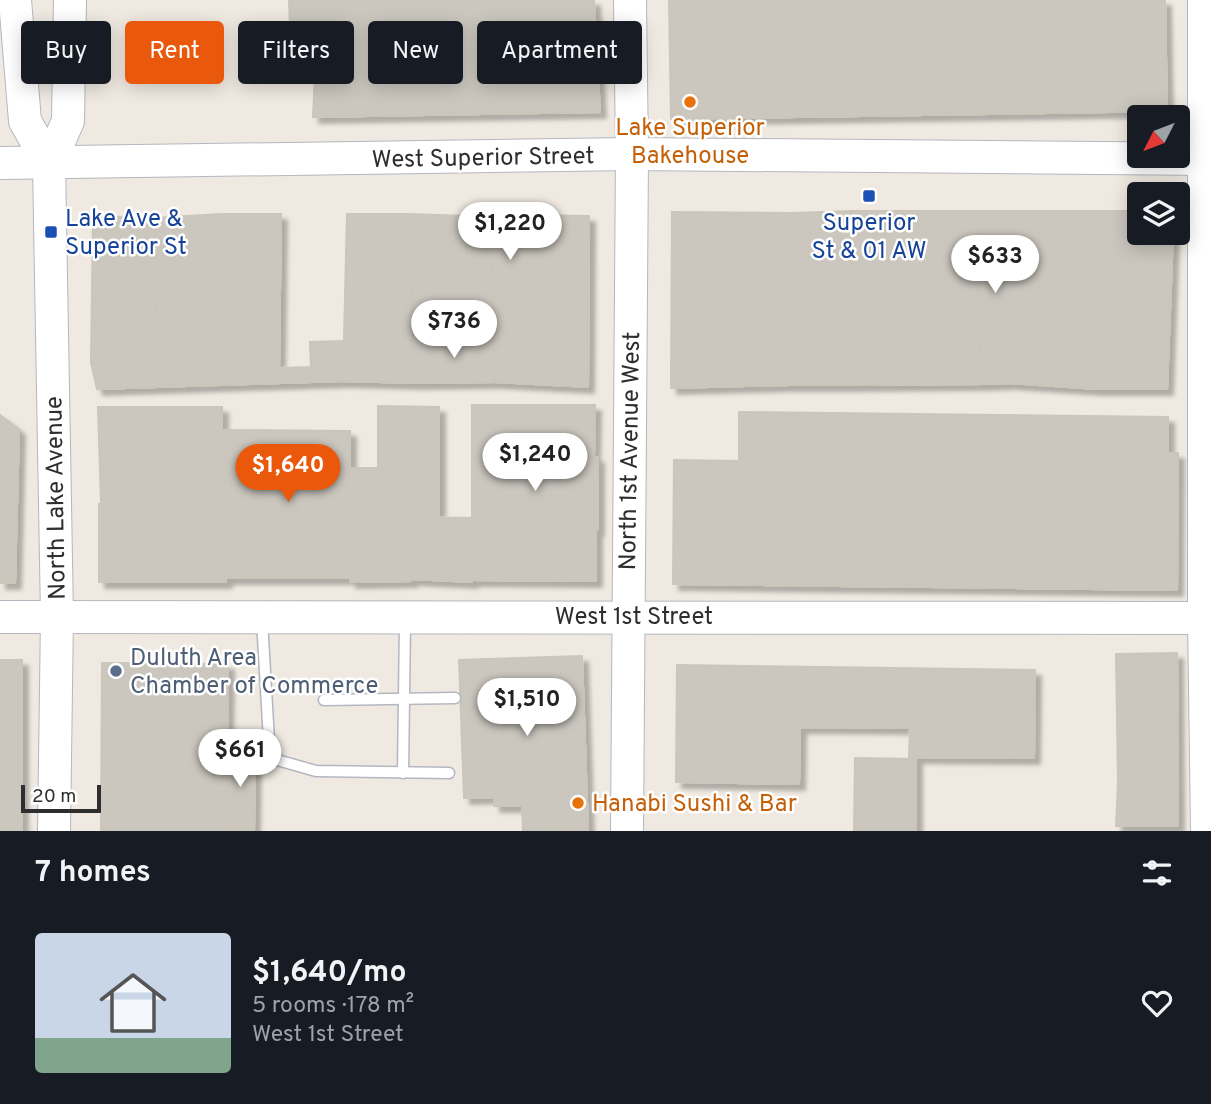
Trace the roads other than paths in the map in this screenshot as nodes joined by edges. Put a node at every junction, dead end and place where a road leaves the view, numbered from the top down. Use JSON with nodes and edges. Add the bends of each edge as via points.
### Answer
{"nodes":[{"id":1,"x":15,"y":0,"type":"edge"},
{"id":2,"x":70,"y":0,"type":"edge"},
{"id":3,"x":630,"y":0,"type":"edge"},
{"id":4,"x":1204,"y":0,"type":"edge"},
{"id":5,"x":632,"y":154,"type":"junction"},
{"id":6,"x":1208,"y":159,"type":"edge"},
{"id":7,"x":0,"y":163,"type":"edge"},
{"id":8,"x":49,"y":164,"type":"junction"},
{"id":9,"x":405,"y":616,"type":"junction"},
{"id":10,"x":627,"y":616,"type":"junction"},
{"id":11,"x":0,"y":617,"type":"edge"},
{"id":12,"x":57,"y":617,"type":"junction"},
{"id":13,"x":261,"y":617,"type":"junction"},
{"id":14,"x":1208,"y":618,"type":"edge"},
{"id":15,"x":455,"y":698,"type":"dead end"},
{"id":16,"x":404,"y":699,"type":"junction"},
{"id":17,"x":324,"y":700,"type":"dead end"},
{"id":18,"x":403,"y":773,"type":"junction"},
{"id":19,"x":449,"y":773,"type":"dead end"},
{"id":20,"x":54,"y":831,"type":"edge"},
{"id":21,"x":627,"y":831,"type":"edge"},
{"id":22,"x":1207,"y":831,"type":"edge"}],
"edges":[{"from":1,"to":8,"type":"street","via":[[25,121]]},
{"from":2,"to":8,"type":"street","via":[[68,121]]},
{"from":3,"to":5,"type":"street","name":"North 1st Avenue West"},
{"from":4,"to":6,"type":"street"},
{"from":5,"to":6,"type":"street","name":"West Superior Street"},
{"from":5,"to":8,"type":"street","name":"West Superior Street"},
{"from":5,"to":10,"type":"street","name":"North 1st Avenue West"},
{"from":6,"to":14,"type":"street"},
{"from":7,"to":8,"type":"street","name":"West Superior Street"},
{"from":8,"to":12,"type":"street","name":"North Lake Avenue"},
{"from":9,"to":10,"type":"street","name":"West 1st Street"},
{"from":9,"to":13,"type":"street","name":"West 1st Street"},
{"from":9,"to":16,"type":"lane"},
{"from":10,"to":14,"type":"street","name":"West 1st Street"},
{"from":10,"to":21,"type":"street","name":"North 1st Avenue West"},
{"from":11,"to":12,"type":"street","name":"West 1st Street"},
{"from":12,"to":13,"type":"street","name":"West 1st Street"},
{"from":12,"to":20,"type":"street","name":"North Lake Avenue"},
{"from":13,"to":18,"type":"lane","via":[[270,758],[316,771]]},
{"from":14,"to":22,"type":"street"},
{"from":15,"to":16,"type":"lane"},
{"from":16,"to":17,"type":"lane"},
{"from":16,"to":18,"type":"lane"},
{"from":18,"to":19,"type":"lane"}]}
